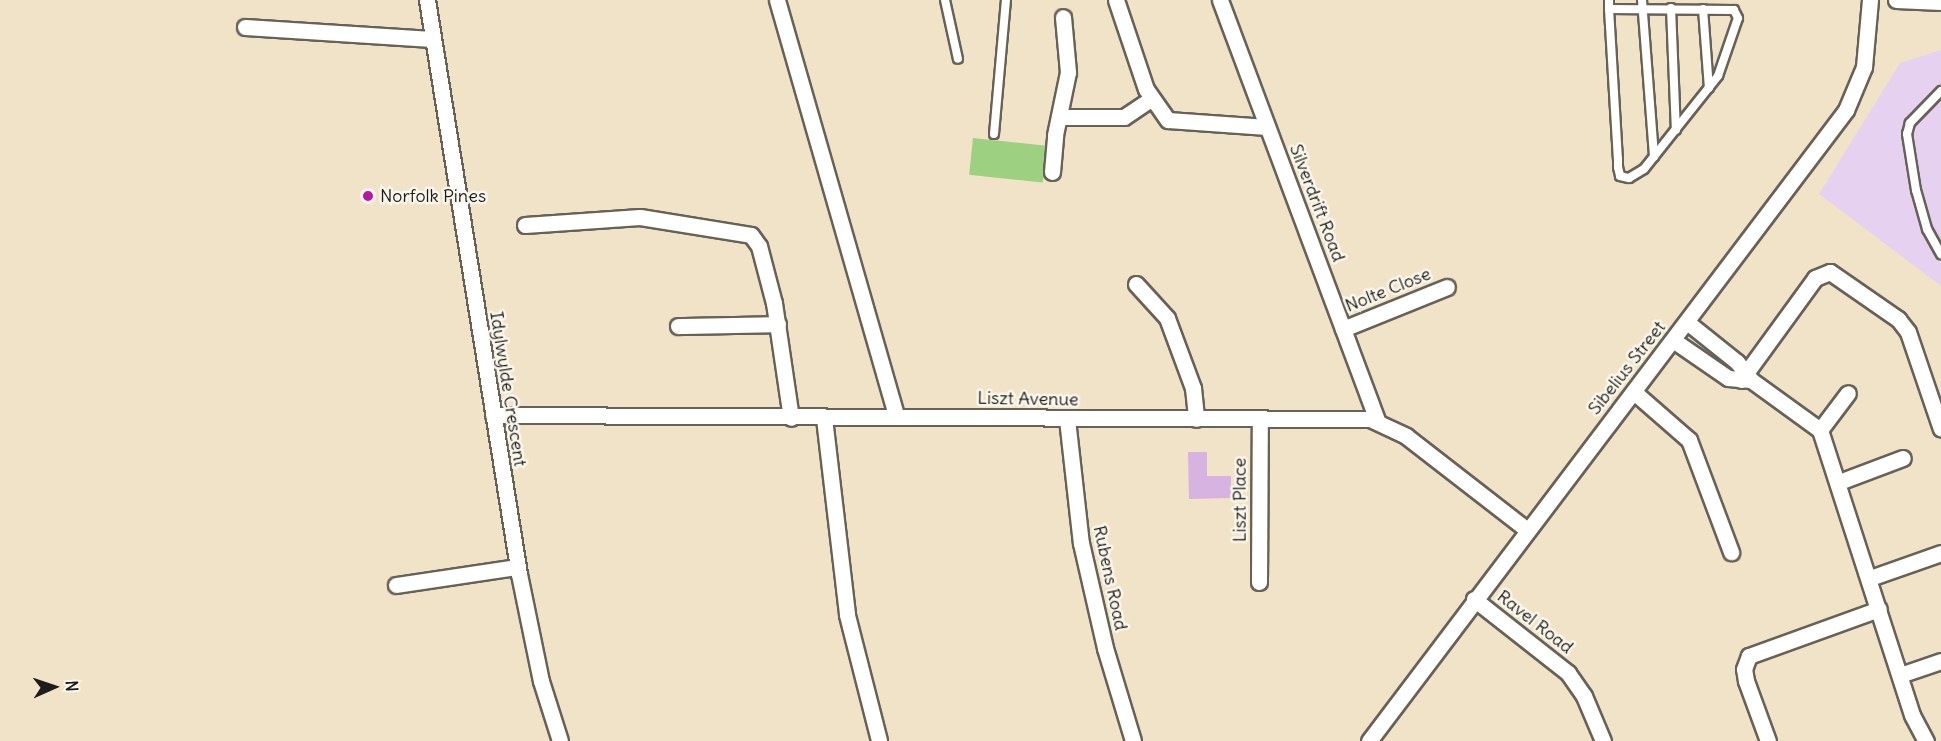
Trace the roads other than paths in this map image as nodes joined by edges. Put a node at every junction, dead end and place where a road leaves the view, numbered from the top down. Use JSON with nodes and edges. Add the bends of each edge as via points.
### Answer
{"nodes":[{"id":1,"x":427,"y":0,"type":"edge"},
{"id":2,"x":777,"y":0,"type":"edge"},
{"id":3,"x":945,"y":0,"type":"edge"},
{"id":4,"x":1006,"y":0,"type":"edge"},
{"id":5,"x":1116,"y":0,"type":"edge"},
{"id":6,"x":1220,"y":0,"type":"edge"},
{"id":7,"x":1870,"y":0,"type":"edge"},
{"id":8,"x":1896,"y":0,"type":"edge"},
{"id":9,"x":1941,"y":2,"type":"edge"},
{"id":10,"x":1609,"y":4,"type":"edge"},
{"id":11,"x":1643,"y":4,"type":"edge"},
{"id":12,"x":1671,"y":8,"type":"junction"},
{"id":13,"x":1703,"y":9,"type":"junction"},
{"id":14,"x":1063,"y":17,"type":"dead end"},
{"id":15,"x":245,"y":27,"type":"dead end"},
{"id":16,"x":432,"y":39,"type":"junction"},
{"id":17,"x":958,"y":59,"type":"dead end"},
{"id":18,"x":1709,"y":88,"type":"junction"},
{"id":19,"x":1941,"y":91,"type":"edge"},
{"id":20,"x":1151,"y":99,"type":"junction"},
{"id":21,"x":1059,"y":117,"type":"junction"},
{"id":22,"x":1267,"y":127,"type":"junction"},
{"id":23,"x":1676,"y":130,"type":"junction"},
{"id":24,"x":994,"y":134,"type":"dead end"},
{"id":25,"x":1654,"y":157,"type":"junction"},
{"id":26,"x":1052,"y":172,"type":"dead end"},
{"id":27,"x":525,"y":225,"type":"dead end"},
{"id":28,"x":1941,"y":254,"type":"edge"},
{"id":29,"x":1136,"y":284,"type":"dead end"},
{"id":30,"x":1447,"y":288,"type":"dead end"},
{"id":31,"x":1687,"y":322,"type":"junction"},
{"id":32,"x":778,"y":324,"type":"junction"},
{"id":33,"x":678,"y":326,"type":"dead end"},
{"id":34,"x":1343,"y":329,"type":"junction"},
{"id":35,"x":1673,"y":340,"type":"junction"},
{"id":36,"x":1746,"y":377,"type":"junction"},
{"id":37,"x":1634,"y":392,"type":"junction"},
{"id":38,"x":1848,"y":393,"type":"dead end"},
{"id":39,"x":1938,"y":412,"type":"edge"},
{"id":40,"x":493,"y":415,"type":"junction"},
{"id":41,"x":896,"y":416,"type":"junction"},
{"id":42,"x":791,"y":418,"type":"junction"},
{"id":43,"x":824,"y":418,"type":"junction"},
{"id":44,"x":1260,"y":418,"type":"junction"},
{"id":45,"x":1067,"y":419,"type":"junction"},
{"id":46,"x":1196,"y":419,"type":"junction"},
{"id":47,"x":1377,"y":421,"type":"junction"},
{"id":48,"x":1941,"y":429,"type":"edge"},
{"id":49,"x":1820,"y":430,"type":"junction"},
{"id":50,"x":1903,"y":458,"type":"dead end"},
{"id":51,"x":1839,"y":482,"type":"junction"},
{"id":52,"x":1526,"y":529,"type":"junction"},
{"id":53,"x":1731,"y":552,"type":"dead end"},
{"id":54,"x":1941,"y":553,"type":"edge"},
{"id":55,"x":518,"y":567,"type":"junction"},
{"id":56,"x":1870,"y":578,"type":"junction"},
{"id":57,"x":1259,"y":582,"type":"dead end"},
{"id":58,"x":396,"y":585,"type":"dead end"},
{"id":59,"x":1474,"y":599,"type":"junction"},
{"id":60,"x":1879,"y":609,"type":"junction"},
{"id":61,"x":1941,"y":661,"type":"edge"},
{"id":62,"x":1900,"y":675,"type":"junction"},
{"id":63,"x":560,"y":741,"type":"edge"},
{"id":64,"x":879,"y":741,"type":"edge"},
{"id":65,"x":1133,"y":741,"type":"edge"},
{"id":66,"x":1369,"y":741,"type":"edge"},
{"id":67,"x":1603,"y":741,"type":"edge"},
{"id":68,"x":1768,"y":741,"type":"edge"},
{"id":69,"x":1926,"y":741,"type":"edge"}],
"edges":[{"from":1,"to":16,"type":"street","name":"Idylwylde Crescent"},
{"from":2,"to":41,"type":"street"},
{"from":3,"to":17,"type":"lane"},
{"from":4,"to":24,"type":"lane"},
{"from":5,"to":20,"type":"street"},
{"from":6,"to":22,"type":"street","name":"Silverdrift Road"},
{"from":7,"to":31,"type":"street","name":"Sibelius Street","via":[[1864,67],[1851,102]]},
{"from":8,"to":9,"type":"street"},
{"from":10,"to":11,"type":"lane"},
{"from":10,"to":25,"type":"lane","via":[[1620,176],[1638,176]]},
{"from":11,"to":12,"type":"lane"},
{"from":11,"to":25,"type":"lane"},
{"from":12,"to":13,"type":"lane"},
{"from":12,"to":23,"type":"lane"},
{"from":13,"to":18,"type":"lane"},
{"from":13,"to":18,"type":"lane","via":[[1734,10],[1738,18],[1727,59]]},
{"from":14,"to":21,"type":"street","via":[[1068,72]]},
{"from":15,"to":16,"type":"street"},
{"from":16,"to":40,"type":"street","name":"Idylwylde Crescent"},
{"from":18,"to":23,"type":"lane"},
{"from":19,"to":28,"type":"lane","via":[[1910,123],[1907,134],[1927,229]]},
{"from":20,"to":21,"type":"street","via":[[1124,117]]},
{"from":20,"to":22,"type":"street","via":[[1168,120],[1178,123]]},
{"from":21,"to":26,"type":"street"},
{"from":22,"to":34,"type":"street","name":"Silverdrift Road"},
{"from":23,"to":25,"type":"lane"},
{"from":27,"to":32,"type":"street","via":[[640,217],[742,231],[759,246]]},
{"from":29,"to":46,"type":"street","via":[[1167,318],[1193,388]]},
{"from":30,"to":34,"type":"street","name":"Nolte Close"},
{"from":31,"to":35,"type":"street","name":"Sibelius Street"},
{"from":31,"to":36,"type":"street"},
{"from":32,"to":33,"type":"street"},
{"from":32,"to":42,"type":"street"},
{"from":34,"to":47,"type":"street","name":"Silverdrift Road"},
{"from":35,"to":36,"type":"street","via":[[1728,378]]},
{"from":35,"to":37,"type":"street","name":"Sibelius Street"},
{"from":36,"to":39,"type":"street","via":[[1815,278],[1830,272],[1903,326]]},
{"from":36,"to":49,"type":"street"},
{"from":37,"to":52,"type":"street","name":"Sibelius Street"},
{"from":37,"to":53,"type":"street","via":[[1689,440]]},
{"from":38,"to":49,"type":"street"},
{"from":39,"to":48,"type":"street"},
{"from":40,"to":42,"type":"street","name":"Liszt Avenue"},
{"from":40,"to":55,"type":"street","name":"Idylwylde Crescent"},
{"from":41,"to":43,"type":"street","name":"Liszt Avenue"},
{"from":41,"to":45,"type":"street","name":"Liszt Avenue"},
{"from":42,"to":43,"type":"street","name":"Liszt Avenue"},
{"from":43,"to":64,"type":"street","via":[[847,615]]},
{"from":44,"to":46,"type":"street","name":"Liszt Avenue"},
{"from":44,"to":47,"type":"street","name":"Liszt Avenue"},
{"from":44,"to":57,"type":"street","name":"Liszt Place"},
{"from":45,"to":46,"type":"street","name":"Liszt Avenue"},
{"from":45,"to":65,"type":"street","name":"Rubens Road","via":[[1081,543],[1105,648]]},
{"from":47,"to":52,"type":"street","name":"Liszt Avenue","via":[[1406,436]]},
{"from":49,"to":51,"type":"street"},
{"from":50,"to":51,"type":"street"},
{"from":51,"to":56,"type":"street"},
{"from":52,"to":59,"type":"street","name":"Sibelius Street"},
{"from":54,"to":56,"type":"street"},
{"from":55,"to":58,"type":"street"},
{"from":55,"to":63,"type":"street","name":"Idylwylde Crescent","via":[[541,681]]},
{"from":56,"to":60,"type":"street"},
{"from":59,"to":66,"type":"street","name":"Sibelius Street"},
{"from":59,"to":67,"type":"street","name":"Ravel Road","via":[[1568,673],[1584,696]]},
{"from":60,"to":62,"type":"street"},
{"from":60,"to":68,"type":"street","via":[[1749,656],[1744,669],[1746,681]]},
{"from":61,"to":62,"type":"street"},
{"from":62,"to":69,"type":"street","via":[[1912,715]]}]}
